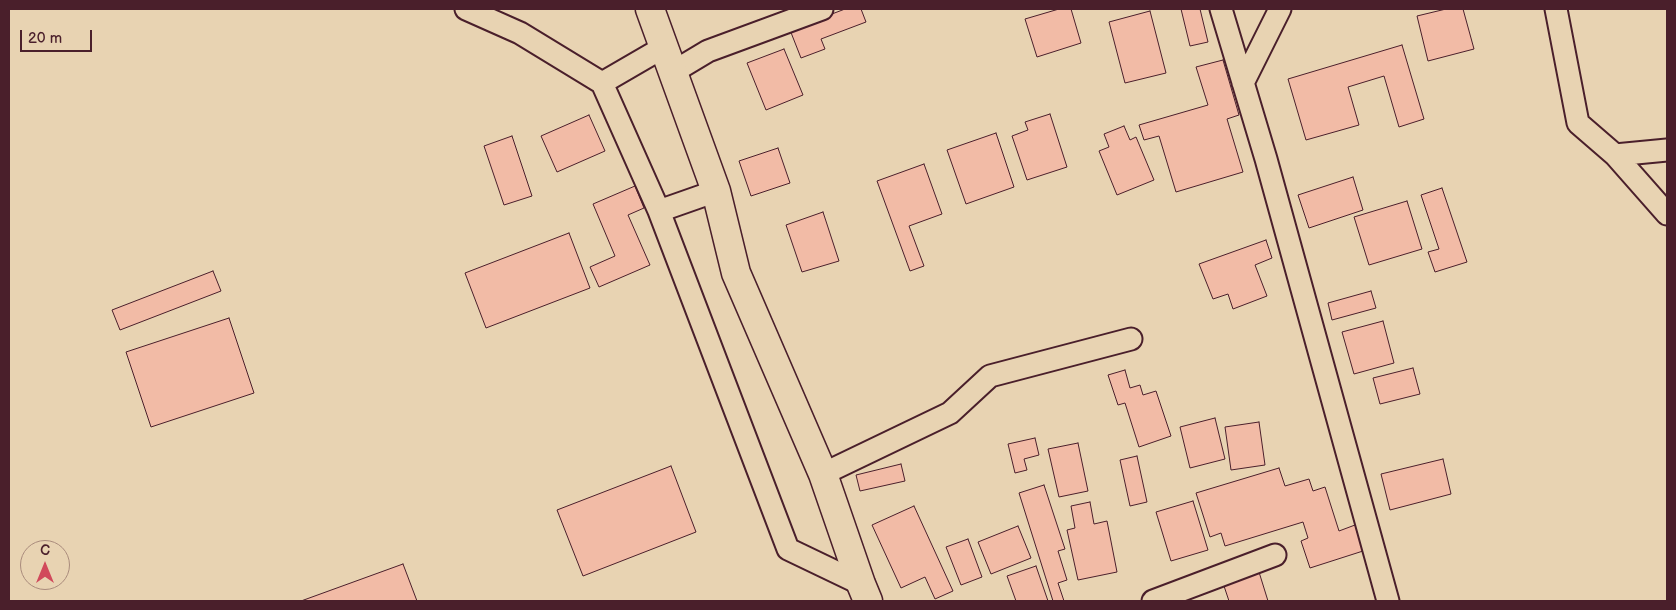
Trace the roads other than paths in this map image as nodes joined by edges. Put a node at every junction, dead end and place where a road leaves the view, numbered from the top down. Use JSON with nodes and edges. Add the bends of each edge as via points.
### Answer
{"nodes":[{"id":1,"x":466,"y":9,"type":"edge"},
{"id":2,"x":650,"y":9,"type":"edge"},
{"id":3,"x":822,"y":9,"type":"edge"},
{"id":4,"x":1221,"y":9,"type":"edge"},
{"id":5,"x":1280,"y":9,"type":"edge"},
{"id":6,"x":1556,"y":9,"type":"edge"},
{"id":7,"x":668,"y":60,"type":"junction"},
{"id":8,"x":602,"y":83,"type":"junction"},
{"id":9,"x":1243,"y":83,"type":"junction"},
{"id":10,"x":1667,"y":150,"type":"edge"},
{"id":11,"x":1615,"y":155,"type":"junction"},
{"id":12,"x":716,"y":191,"type":"junction"},
{"id":13,"x":659,"y":211,"type":"junction"},
{"id":14,"x":1667,"y":214,"type":"edge"},
{"id":15,"x":1131,"y":339,"type":"dead end"},
{"id":16,"x":823,"y":474,"type":"junction"},
{"id":17,"x":1275,"y":555,"type":"dead end"},
{"id":18,"x":864,"y":593,"type":"edge"},
{"id":19,"x":1153,"y":601,"type":"edge"},
{"id":20,"x":1388,"y":601,"type":"edge"}],
"edges":[{"from":1,"to":8,"type":"street","via":[[520,33]]},
{"from":2,"to":7,"type":"street"},
{"from":3,"to":7,"type":"street","via":[[708,52]]},
{"from":4,"to":9,"type":"street"},
{"from":5,"to":9,"type":"street"},
{"from":6,"to":11,"type":"street","via":[[1578,123]]},
{"from":7,"to":8,"type":"street"},
{"from":7,"to":12,"type":"street"},
{"from":8,"to":13,"type":"street"},
{"from":9,"to":20,"type":"street"},
{"from":10,"to":11,"type":"street"},
{"from":11,"to":14,"type":"street"},
{"from":12,"to":13,"type":"street"},
{"from":12,"to":16,"type":"street","via":[[736,273]]},
{"from":13,"to":18,"type":"street","via":[[788,549]]},
{"from":15,"to":16,"type":"street","via":[[990,376],[950,413]]},
{"from":16,"to":18,"type":"street"},
{"from":17,"to":19,"type":"street"}]}
